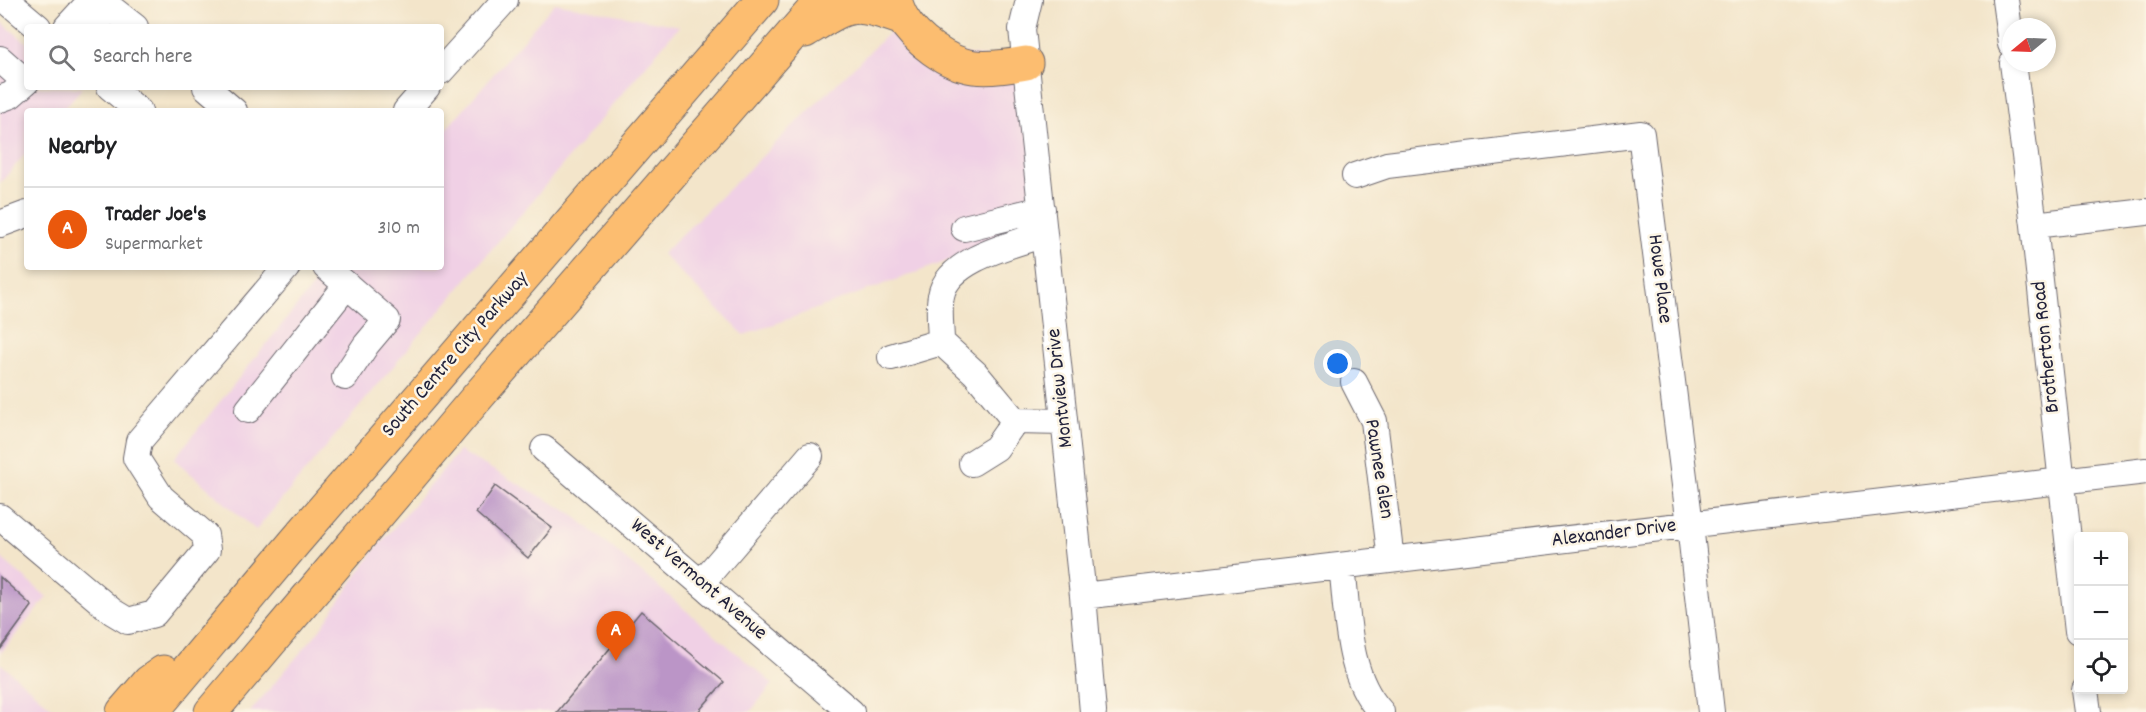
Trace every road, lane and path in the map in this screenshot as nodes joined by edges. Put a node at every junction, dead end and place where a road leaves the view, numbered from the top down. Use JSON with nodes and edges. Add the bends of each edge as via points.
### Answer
{"nodes":[{"id":1,"x":6,"y":0,"type":"edge"},
{"id":2,"x":505,"y":0,"type":"edge"},
{"id":3,"x":762,"y":0,"type":"edge"},
{"id":4,"x":822,"y":0,"type":"edge"},
{"id":5,"x":1029,"y":0,"type":"edge"},
{"id":6,"x":2005,"y":0,"type":"edge"},
{"id":7,"x":104,"y":1,"type":"edge"},
{"id":8,"x":899,"y":9,"type":"edge"},
{"id":9,"x":2007,"y":18,"type":"edge"},
{"id":10,"x":34,"y":24,"type":"edge"},
{"id":11,"x":70,"y":24,"type":"edge"},
{"id":12,"x":96,"y":24,"type":"edge"},
{"id":13,"x":131,"y":24,"type":"edge"},
{"id":14,"x":784,"y":43,"type":"junction"},
{"id":15,"x":0,"y":59,"type":"edge"},
{"id":16,"x":1026,"y":63,"type":"junction"},
{"id":17,"x":444,"y":68,"type":"edge"},
{"id":18,"x":2014,"y":72,"type":"edge"},
{"id":19,"x":24,"y":79,"type":"edge"},
{"id":20,"x":24,"y":83,"type":"edge"},
{"id":21,"x":114,"y":90,"type":"edge"},
{"id":22,"x":210,"y":90,"type":"edge"},
{"id":23,"x":424,"y":90,"type":"edge"},
{"id":24,"x":0,"y":99,"type":"edge"},
{"id":25,"x":135,"y":108,"type":"edge"},
{"id":26,"x":230,"y":108,"type":"edge"},
{"id":27,"x":409,"y":108,"type":"edge"},
{"id":28,"x":1355,"y":176,"type":"dead end"},
{"id":29,"x":1042,"y":209,"type":"junction"},
{"id":30,"x":2146,"y":212,"type":"edge"},
{"id":31,"x":24,"y":215,"type":"edge"},
{"id":32,"x":0,"y":224,"type":"edge"},
{"id":33,"x":2034,"y":225,"type":"junction"},
{"id":34,"x":964,"y":228,"type":"dead end"},
{"id":35,"x":1044,"y":234,"type":"junction"},
{"id":36,"x":284,"y":270,"type":"edge"},
{"id":37,"x":330,"y":270,"type":"edge"},
{"id":38,"x":347,"y":285,"type":"junction"},
{"id":39,"x":941,"y":342,"type":"junction"},
{"id":40,"x":891,"y":357,"type":"dead end"},
{"id":41,"x":345,"y":376,"type":"dead end"},
{"id":42,"x":1354,"y":382,"type":"dead end"},
{"id":43,"x":248,"y":410,"type":"dead end"},
{"id":44,"x":1015,"y":421,"type":"junction"},
{"id":45,"x":1064,"y":422,"type":"junction"},
{"id":46,"x":544,"y":449,"type":"dead end"},
{"id":47,"x":810,"y":456,"type":"dead end"},
{"id":48,"x":972,"y":463,"type":"dead end"},
{"id":49,"x":2146,"y":471,"type":"edge"},
{"id":50,"x":2061,"y":482,"type":"junction"},
{"id":51,"x":0,"y":517,"type":"edge"},
{"id":52,"x":1690,"y":525,"type":"junction"},
{"id":53,"x":1391,"y":560,"type":"junction"},
{"id":54,"x":1342,"y":566,"type":"junction"},
{"id":55,"x":701,"y":582,"type":"junction"},
{"id":56,"x":2074,"y":590,"type":"edge"},
{"id":57,"x":1083,"y":596,"type":"junction"},
{"id":58,"x":212,"y":639,"type":"junction"},
{"id":59,"x":2086,"y":694,"type":"edge"},
{"id":60,"x":123,"y":712,"type":"edge"},
{"id":61,"x":152,"y":712,"type":"edge"},
{"id":62,"x":211,"y":712,"type":"edge"},
{"id":63,"x":851,"y":712,"type":"edge"},
{"id":64,"x":1093,"y":712,"type":"edge"},
{"id":65,"x":1381,"y":712,"type":"edge"},
{"id":66,"x":1711,"y":712,"type":"edge"},
{"id":67,"x":2088,"y":712,"type":"edge"}],
"edges":[{"from":1,"to":10,"type":"street"},
{"from":2,"to":17,"type":"street"},
{"from":3,"to":58,"type":"highway","name":"South Centre City Parkway"},
{"from":4,"to":14,"type":"highway","name":"South Centre City Parkway"},
{"from":5,"to":16,"type":"street","name":"Montview Drive","via":[[1022,28]]},
{"from":6,"to":9,"type":"street"},
{"from":7,"to":11,"type":"street","via":[[89,3]]},
{"from":7,"to":12,"type":"street"},
{"from":7,"to":13,"type":"street"},
{"from":8,"to":14,"type":"highway","via":[[843,9]]},
{"from":8,"to":16,"type":"highway","via":[[932,49],[960,64],[986,68]]},
{"from":14,"to":62,"type":"highway","name":"South Centre City Parkway"},
{"from":15,"to":19,"type":"street"},
{"from":16,"to":29,"type":"street","name":"Montview Drive"},
{"from":18,"to":33,"type":"street","name":"Brotherton Road"},
{"from":20,"to":24,"type":"street"},
{"from":21,"to":25,"type":"street"},
{"from":22,"to":26,"type":"street"},
{"from":23,"to":27,"type":"street"},
{"from":28,"to":52,"type":"street","name":"Howe Place","via":[[1387,165],[1641,134]]},
{"from":29,"to":34,"type":"street"},
{"from":29,"to":35,"type":"street","name":"Montview Drive"},
{"from":30,"to":33,"type":"street"},
{"from":31,"to":32,"type":"street"},
{"from":33,"to":50,"type":"street","name":"Brotherton Road"},
{"from":35,"to":39,"type":"street","via":[[985,253],[948,279],[941,294]]},
{"from":35,"to":45,"type":"street","name":"Montview Drive"},
{"from":36,"to":51,"type":"street","via":[[139,441],[136,458],[161,497],[205,535],[207,549],[154,614],[128,621],[113,612]]},
{"from":37,"to":38,"type":"street"},
{"from":38,"to":41,"type":"street","via":[[387,320]]},
{"from":38,"to":43,"type":"street"},
{"from":39,"to":40,"type":"street"},
{"from":39,"to":44,"type":"street","via":[[975,373]]},
{"from":42,"to":53,"type":"street","name":"Pawnee Glen","via":[[1374,421]]},
{"from":44,"to":45,"type":"street"},
{"from":44,"to":48,"type":"street","via":[[996,448]]},
{"from":45,"to":57,"type":"street","name":"Montview Drive"},
{"from":46,"to":55,"type":"street","name":"West Vermont Avenue"},
{"from":47,"to":55,"type":"street"},
{"from":49,"to":50,"type":"street","name":"Alexander Drive"},
{"from":50,"to":52,"type":"street","name":"Alexander Drive"},
{"from":50,"to":56,"type":"street","name":"Brotherton Road"},
{"from":52,"to":53,"type":"street","name":"Alexander Drive"},
{"from":52,"to":66,"type":"street","name":"Howe Place"},
{"from":53,"to":54,"type":"street","name":"Alexander Drive"},
{"from":54,"to":57,"type":"street","name":"Alexander Drive"},
{"from":54,"to":65,"type":"street","via":[[1358,674]]},
{"from":55,"to":63,"type":"street","name":"West Vermont Avenue"},
{"from":57,"to":64,"type":"street","name":"Montview Drive"},
{"from":58,"to":60,"type":"highway","via":[[148,682]]},
{"from":58,"to":61,"type":"highway","name":"South Centre City Parkway"},
{"from":59,"to":67,"type":"street"}]}
